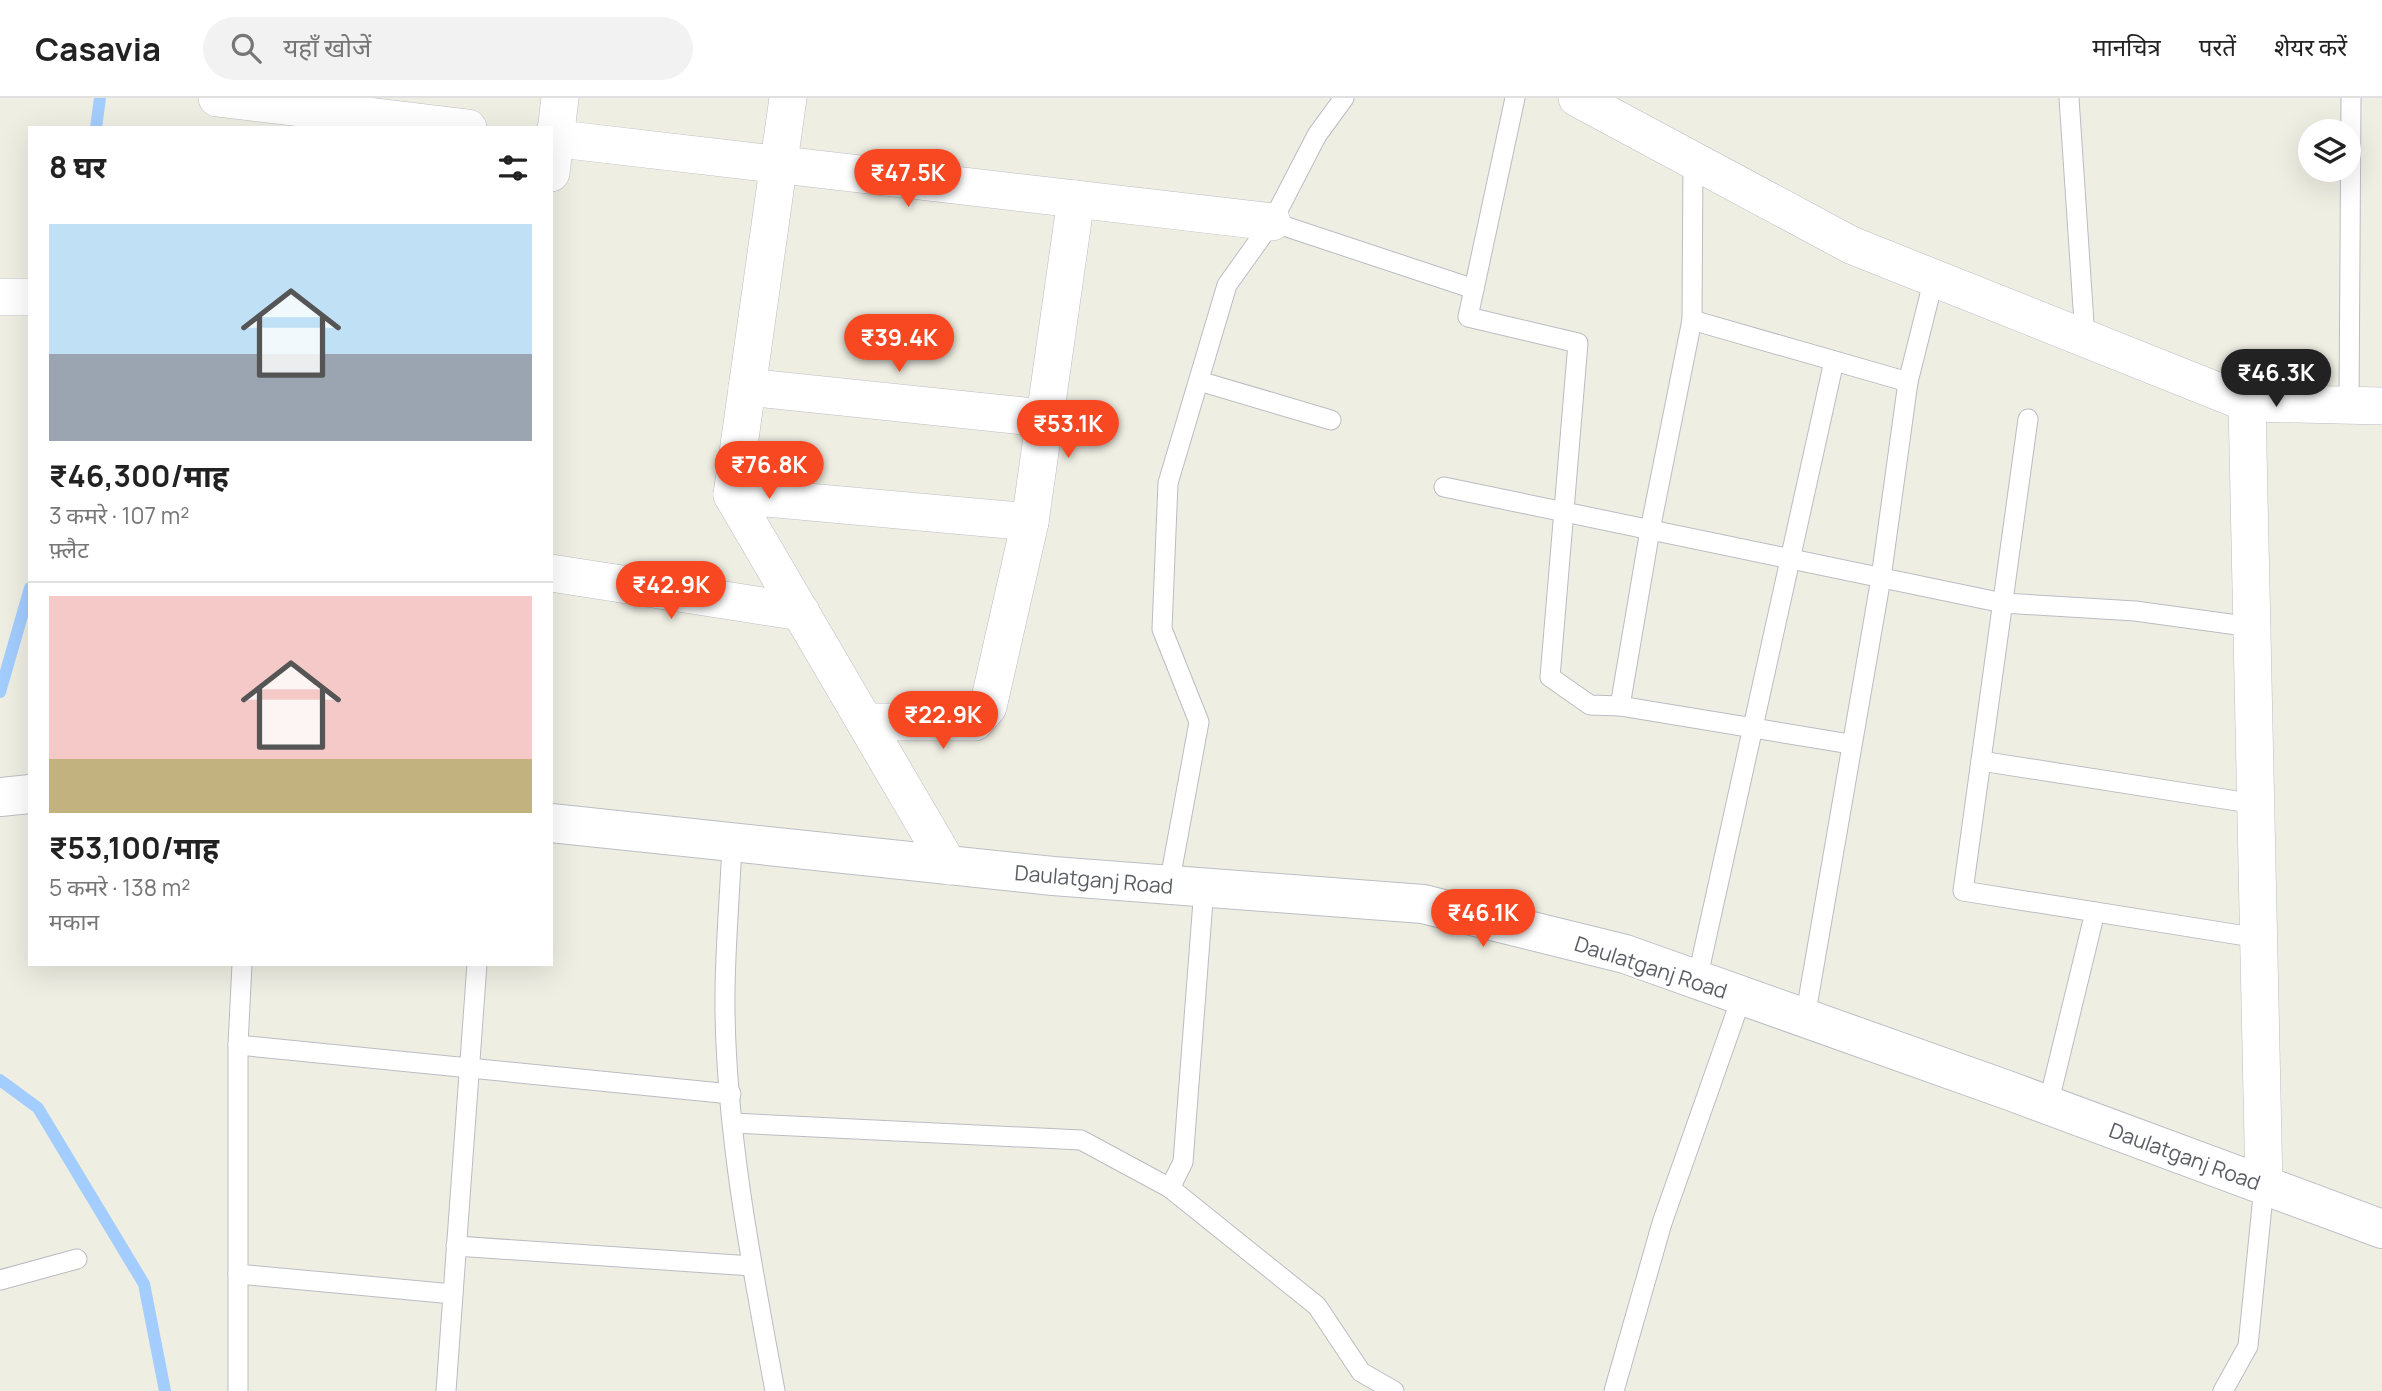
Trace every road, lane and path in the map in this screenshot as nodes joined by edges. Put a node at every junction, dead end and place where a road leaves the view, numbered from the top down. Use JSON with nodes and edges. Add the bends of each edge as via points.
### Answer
{"nodes":[{"id":1,"x":217,"y":98,"type":"edge"},
{"id":2,"x":560,"y":98,"type":"edge"},
{"id":3,"x":788,"y":98,"type":"edge"},
{"id":4,"x":1344,"y":98,"type":"edge"},
{"id":5,"x":1515,"y":98,"type":"edge"},
{"id":6,"x":1577,"y":98,"type":"edge"},
{"id":7,"x":2068,"y":98,"type":"edge"},
{"id":8,"x":2351,"y":98,"type":"edge"},
{"id":9,"x":327,"y":112,"type":"edge"},
{"id":10,"x":450,"y":126,"type":"edge"},
{"id":11,"x":553,"y":150,"type":"edge"},
{"id":12,"x":1693,"y":160,"type":"junction"},
{"id":13,"x":778,"y":166,"type":"junction"},
{"id":14,"x":1076,"y":200,"type":"junction"},
{"id":15,"x":1272,"y":222,"type":"junction"},
{"id":16,"x":1934,"y":278,"type":"junction"},
{"id":17,"x":1474,"y":289,"type":"junction"},
{"id":18,"x":0,"y":297,"type":"edge"},
{"id":19,"x":28,"y":297,"type":"edge"},
{"id":20,"x":1692,"y":320,"type":"junction"},
{"id":21,"x":2084,"y":338,"type":"junction"},
{"id":22,"x":1833,"y":360,"type":"junction"},
{"id":23,"x":1199,"y":381,"type":"junction"},
{"id":24,"x":1909,"y":382,"type":"junction"},
{"id":25,"x":747,"y":387,"type":"junction"},
{"id":26,"x":2247,"y":403,"type":"junction"},
{"id":27,"x":2365,"y":405,"type":"edge"},
{"id":28,"x":1044,"y":418,"type":"junction"},
{"id":29,"x":2028,"y":419,"type":"dead end"},
{"id":30,"x":1331,"y":420,"type":"dead end"},
{"id":31,"x":1444,"y":487,"type":"dead end"},
{"id":32,"x":732,"y":495,"type":"junction"},
{"id":33,"x":1564,"y":512,"type":"junction"},
{"id":34,"x":1030,"y":522,"type":"junction"},
{"id":35,"x":1650,"y":530,"type":"junction"},
{"id":36,"x":1790,"y":559,"type":"junction"},
{"id":37,"x":553,"y":573,"type":"edge"},
{"id":38,"x":1881,"y":578,"type":"junction"},
{"id":39,"x":2003,"y":603,"type":"junction"},
{"id":40,"x":801,"y":612,"type":"junction"},
{"id":41,"x":2252,"y":627,"type":"junction"},
{"id":42,"x":1620,"y":706,"type":"junction"},
{"id":43,"x":865,"y":722,"type":"junction"},
{"id":44,"x":1755,"y":728,"type":"junction"},
{"id":45,"x":1850,"y":744,"type":"junction"},
{"id":46,"x":1981,"y":761,"type":"junction"},
{"id":47,"x":2256,"y":804,"type":"junction"},
{"id":48,"x":553,"y":823,"type":"edge"},
{"id":49,"x":732,"y":842,"type":"junction"},
{"id":50,"x":949,"y":866,"type":"junction"},
{"id":51,"x":1186,"y":887,"type":"junction"},
{"id":52,"x":2095,"y":912,"type":"junction"},
{"id":53,"x":2259,"y":938,"type":"junction"},
{"id":54,"x":242,"y":966,"type":"edge"},
{"id":55,"x":477,"y":966,"type":"edge"},
{"id":56,"x":1697,"y":980,"type":"junction"},
{"id":57,"x":1742,"y":996,"type":"junction"},
{"id":58,"x":1805,"y":1018,"type":"junction"},
{"id":59,"x":238,"y":1045,"type":"junction"},
{"id":60,"x":470,"y":1068,"type":"junction"},
{"id":61,"x":731,"y":1094,"type":"junction"},
{"id":62,"x":2048,"y":1105,"type":"junction"},
{"id":63,"x":733,"y":1124,"type":"junction"},
{"id":64,"x":2264,"y":1186,"type":"junction"},
{"id":65,"x":1170,"y":1188,"type":"junction"},
{"id":66,"x":2382,"y":1229,"type":"edge"},
{"id":67,"x":456,"y":1245,"type":"junction"},
{"id":68,"x":77,"y":1259,"type":"dead end"},
{"id":69,"x":752,"y":1266,"type":"junction"},
{"id":70,"x":238,"y":1274,"type":"junction"},
{"id":71,"x":0,"y":1280,"type":"edge"},
{"id":72,"x":453,"y":1294,"type":"junction"},
{"id":73,"x":238,"y":1391,"type":"edge"},
{"id":74,"x":446,"y":1391,"type":"edge"},
{"id":75,"x":775,"y":1391,"type":"edge"},
{"id":76,"x":1394,"y":1391,"type":"edge"},
{"id":77,"x":1614,"y":1391,"type":"edge"},
{"id":78,"x":2223,"y":1391,"type":"edge"}],
"edges":[{"from":1,"to":9,"type":"street"},
{"from":2,"to":11,"type":"street"},
{"from":3,"to":13,"type":"street"},
{"from":4,"to":15,"type":"lane","via":[[1317,135]]},
{"from":5,"to":17,"type":"lane"},
{"from":6,"to":12,"type":"street"},
{"from":7,"to":21,"type":"lane"},
{"from":8,"to":27,"type":"lane"},
{"from":9,"to":10,"type":"street"},
{"from":11,"to":13,"type":"street"},
{"from":12,"to":16,"type":"street","via":[[1851,245]]},
{"from":12,"to":20,"type":"lane"},
{"from":13,"to":14,"type":"street"},
{"from":13,"to":25,"type":"street"},
{"from":14,"to":15,"type":"street"},
{"from":14,"to":28,"type":"street"},
{"from":15,"to":17,"type":"lane"},
{"from":15,"to":23,"type":"lane","via":[[1227,285]]},
{"from":16,"to":21,"type":"street"},
{"from":16,"to":24,"type":"lane"},
{"from":17,"to":33,"type":"lane","via":[[1468,317],[1578,343]]},
{"from":18,"to":19,"type":"street"},
{"from":20,"to":22,"type":"lane"},
{"from":20,"to":35,"type":"lane"},
{"from":21,"to":26,"type":"street"},
{"from":22,"to":24,"type":"lane"},
{"from":22,"to":36,"type":"lane"},
{"from":23,"to":30,"type":"lane"},
{"from":23,"to":51,"type":"lane","via":[[1168,483],[1162,629],[1199,722]]},
{"from":24,"to":38,"type":"lane"},
{"from":25,"to":28,"type":"street"},
{"from":25,"to":32,"type":"street"},
{"from":26,"to":27,"type":"street"},
{"from":26,"to":41,"type":"street"},
{"from":28,"to":34,"type":"street"},
{"from":29,"to":39,"type":"lane"},
{"from":31,"to":33,"type":"lane"},
{"from":32,"to":34,"type":"street"},
{"from":32,"to":40,"type":"street"},
{"from":33,"to":35,"type":"lane"},
{"from":33,"to":42,"type":"lane","via":[[1550,677],[1590,705]]},
{"from":34,"to":43,"type":"street","via":[[988,707],[975,722]]},
{"from":35,"to":36,"type":"lane"},
{"from":35,"to":42,"type":"lane"},
{"from":36,"to":38,"type":"lane"},
{"from":36,"to":44,"type":"lane"},
{"from":37,"to":40,"type":"street"},
{"from":38,"to":39,"type":"lane"},
{"from":38,"to":45,"type":"lane"},
{"from":39,"to":41,"type":"lane","via":[[2135,611]]},
{"from":39,"to":46,"type":"lane"},
{"from":40,"to":43,"type":"street"},
{"from":41,"to":47,"type":"street"},
{"from":42,"to":44,"type":"lane"},
{"from":43,"to":50,"type":"street"},
{"from":44,"to":45,"type":"lane"},
{"from":44,"to":56,"type":"lane"},
{"from":45,"to":58,"type":"lane"},
{"from":46,"to":47,"type":"lane"},
{"from":46,"to":52,"type":"lane","via":[[1964,891]]},
{"from":47,"to":53,"type":"street"},
{"from":48,"to":49,"type":"street","name":"Daulatganj Road"},
{"from":49,"to":50,"type":"street","name":"Daulatganj Road"},
{"from":49,"to":61,"type":"lane","via":[[724,1012]]},
{"from":50,"to":51,"type":"street","name":"Daulatganj Road"},
{"from":51,"to":56,"type":"street","name":"Daulatganj Road","via":[[1423,904],[1625,954]]},
{"from":51,"to":65,"type":"lane","via":[[1183,1163]]},
{"from":52,"to":53,"type":"lane"},
{"from":52,"to":62,"type":"lane"},
{"from":53,"to":64,"type":"street"},
{"from":54,"to":59,"type":"lane"},
{"from":55,"to":60,"type":"lane"},
{"from":56,"to":57,"type":"street","name":"Daulatganj Road"},
{"from":57,"to":58,"type":"street","name":"Daulatganj Road"},
{"from":57,"to":77,"type":"lane","via":[[1662,1223]]},
{"from":58,"to":62,"type":"street","name":"Daulatganj Road"},
{"from":59,"to":60,"type":"lane"},
{"from":59,"to":70,"type":"lane"},
{"from":60,"to":61,"type":"lane"},
{"from":60,"to":67,"type":"lane"},
{"from":61,"to":63,"type":"lane"},
{"from":62,"to":64,"type":"street","name":"Daulatganj Road"},
{"from":63,"to":65,"type":"lane","via":[[1081,1140]]},
{"from":63,"to":69,"type":"lane"},
{"from":64,"to":66,"type":"street","name":"Daulatganj Road"},
{"from":64,"to":78,"type":"lane","via":[[2248,1346]]},
{"from":65,"to":76,"type":"lane","via":[[1317,1306],[1361,1372]]},
{"from":67,"to":69,"type":"lane"},
{"from":67,"to":72,"type":"lane"},
{"from":68,"to":71,"type":"lane"},
{"from":69,"to":75,"type":"lane"},
{"from":70,"to":72,"type":"lane"},
{"from":70,"to":73,"type":"lane"},
{"from":72,"to":74,"type":"lane"}]}
